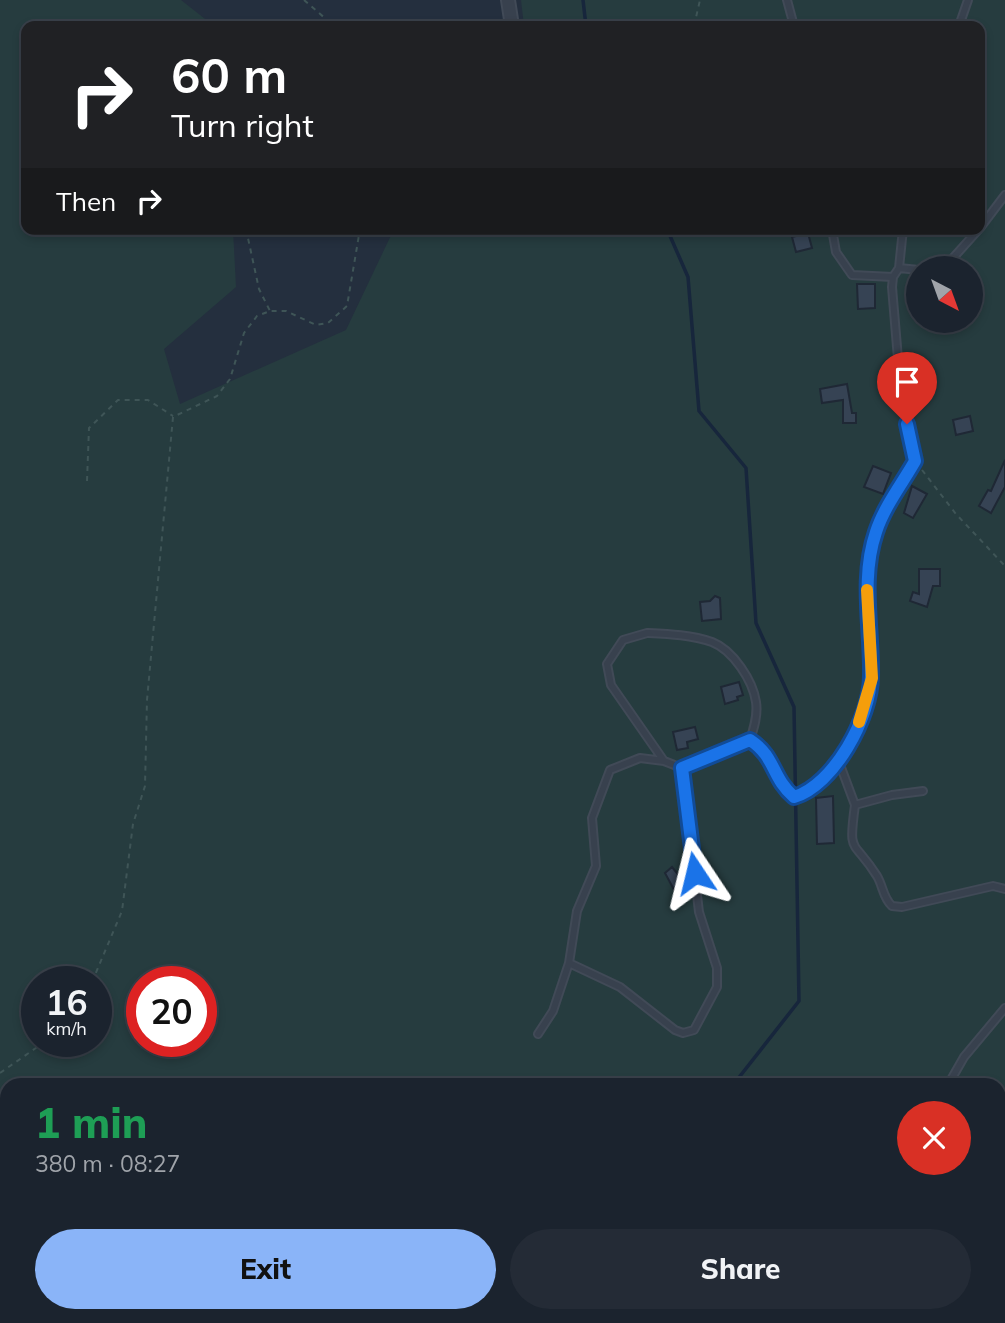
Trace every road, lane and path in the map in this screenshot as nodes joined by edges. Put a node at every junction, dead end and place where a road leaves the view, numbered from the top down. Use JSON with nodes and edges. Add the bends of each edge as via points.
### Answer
{"nodes":[{"id":1,"x":304,"y":0,"type":"edge"},
{"id":2,"x":508,"y":0,"type":"edge"},
{"id":3,"x":700,"y":0,"type":"edge"},
{"id":4,"x":788,"y":0,"type":"edge"},
{"id":5,"x":968,"y":0,"type":"edge"},
{"id":6,"x":328,"y":21,"type":"edge"},
{"id":7,"x":511,"y":21,"type":"edge"},
{"id":8,"x":695,"y":21,"type":"edge"},
{"id":9,"x":793,"y":21,"type":"edge"},
{"id":10,"x":960,"y":21,"type":"edge"},
{"id":11,"x":1005,"y":194,"type":"edge"},
{"id":12,"x":985,"y":222,"type":"edge"},
{"id":13,"x":247,"y":235,"type":"edge"},
{"id":14,"x":359,"y":235,"type":"edge"},
{"id":15,"x":833,"y":235,"type":"edge"},
{"id":16,"x":902,"y":235,"type":"edge"},
{"id":17,"x":975,"y":235,"type":"edge"},
{"id":18,"x":958,"y":256,"type":"edge"},
{"id":19,"x":899,"y":268,"type":"junction"},
{"id":20,"x":906,"y":269,"type":"edge"},
{"id":21,"x":893,"y":277,"type":"junction"},
{"id":22,"x":270,"y":311,"type":"junction"},
{"id":23,"x":173,"y":417,"type":"junction"},
{"id":24,"x":915,"y":461,"type":"junction"},
{"id":25,"x":87,"y":481,"type":"dead end"},
{"id":26,"x":1005,"y":566,"type":"edge"},
{"id":27,"x":750,"y":740,"type":"junction"},
{"id":28,"x":664,"y":761,"type":"junction"},
{"id":29,"x":839,"y":762,"type":"junction"},
{"id":30,"x":682,"y":768,"type":"junction"},
{"id":31,"x":923,"y":791,"type":"dead end"},
{"id":32,"x":855,"y":805,"type":"junction"},
{"id":33,"x":1005,"y":888,"type":"edge"},
{"id":34,"x":569,"y":963,"type":"junction"},
{"id":35,"x":99,"y":966,"type":"edge"},
{"id":36,"x":1005,"y":1008,"type":"edge"},
{"id":37,"x":538,"y":1034,"type":"dead end"},
{"id":38,"x":23,"y":1057,"type":"edge"},
{"id":39,"x":0,"y":1073,"type":"edge"},
{"id":40,"x":952,"y":1078,"type":"edge"}],
"edges":[{"from":1,"to":6,"type":"path"},
{"from":2,"to":7,"type":"street"},
{"from":3,"to":8,"type":"path"},
{"from":4,"to":9,"type":"lane"},
{"from":5,"to":10,"type":"lane"},
{"from":11,"to":12,"type":"lane"},
{"from":13,"to":22,"type":"path","via":[[256,277]]},
{"from":14,"to":22,"type":"path","via":[[347,306],[328,323],[316,325],[286,311]]},
{"from":15,"to":21,"type":"lane","via":[[836,252],[852,275]]},
{"from":16,"to":19,"type":"lane"},
{"from":17,"to":18,"type":"lane"},
{"from":19,"to":20,"type":"lane"},
{"from":19,"to":21,"type":"lane"},
{"from":21,"to":24,"type":"lane","via":[[898,359]]},
{"from":22,"to":23,"type":"path","via":[[257,316],[244,333],[230,379],[217,396]]},
{"from":23,"to":25,"type":"path","via":[[148,400],[118,400],[89,428]]},
{"from":23,"to":35,"type":"path","via":[[147,700],[145,786],[133,824],[122,911]]},
{"from":24,"to":26,"type":"path"},
{"from":24,"to":29,"type":"lane","via":[[876,532],[867,597],[872,678],[862,718]]},
{"from":27,"to":28,"type":"lane","via":[[756,702],[733,657],[715,643],[647,633],[623,640],[607,664],[611,685]]},
{"from":27,"to":29,"type":"lane","via":[[767,751],[780,784],[794,797],[808,793]]},
{"from":27,"to":30,"type":"lane"},
{"from":28,"to":30,"type":"lane"},
{"from":28,"to":34,"type":"lane","via":[[639,758],[610,770],[592,818],[596,866],[577,911]]},
{"from":29,"to":32,"type":"lane"},
{"from":30,"to":34,"type":"lane","via":[[699,912],[717,968],[717,988],[710,1004],[694,1030],[683,1033],[620,987]]},
{"from":31,"to":32,"type":"lane"},
{"from":32,"to":33,"type":"lane","via":[[850,837],[853,849],[877,876],[892,906],[993,886]]},
{"from":34,"to":37,"type":"lane","via":[[553,1011]]},
{"from":36,"to":40,"type":"lane"},
{"from":38,"to":39,"type":"path"}]}
